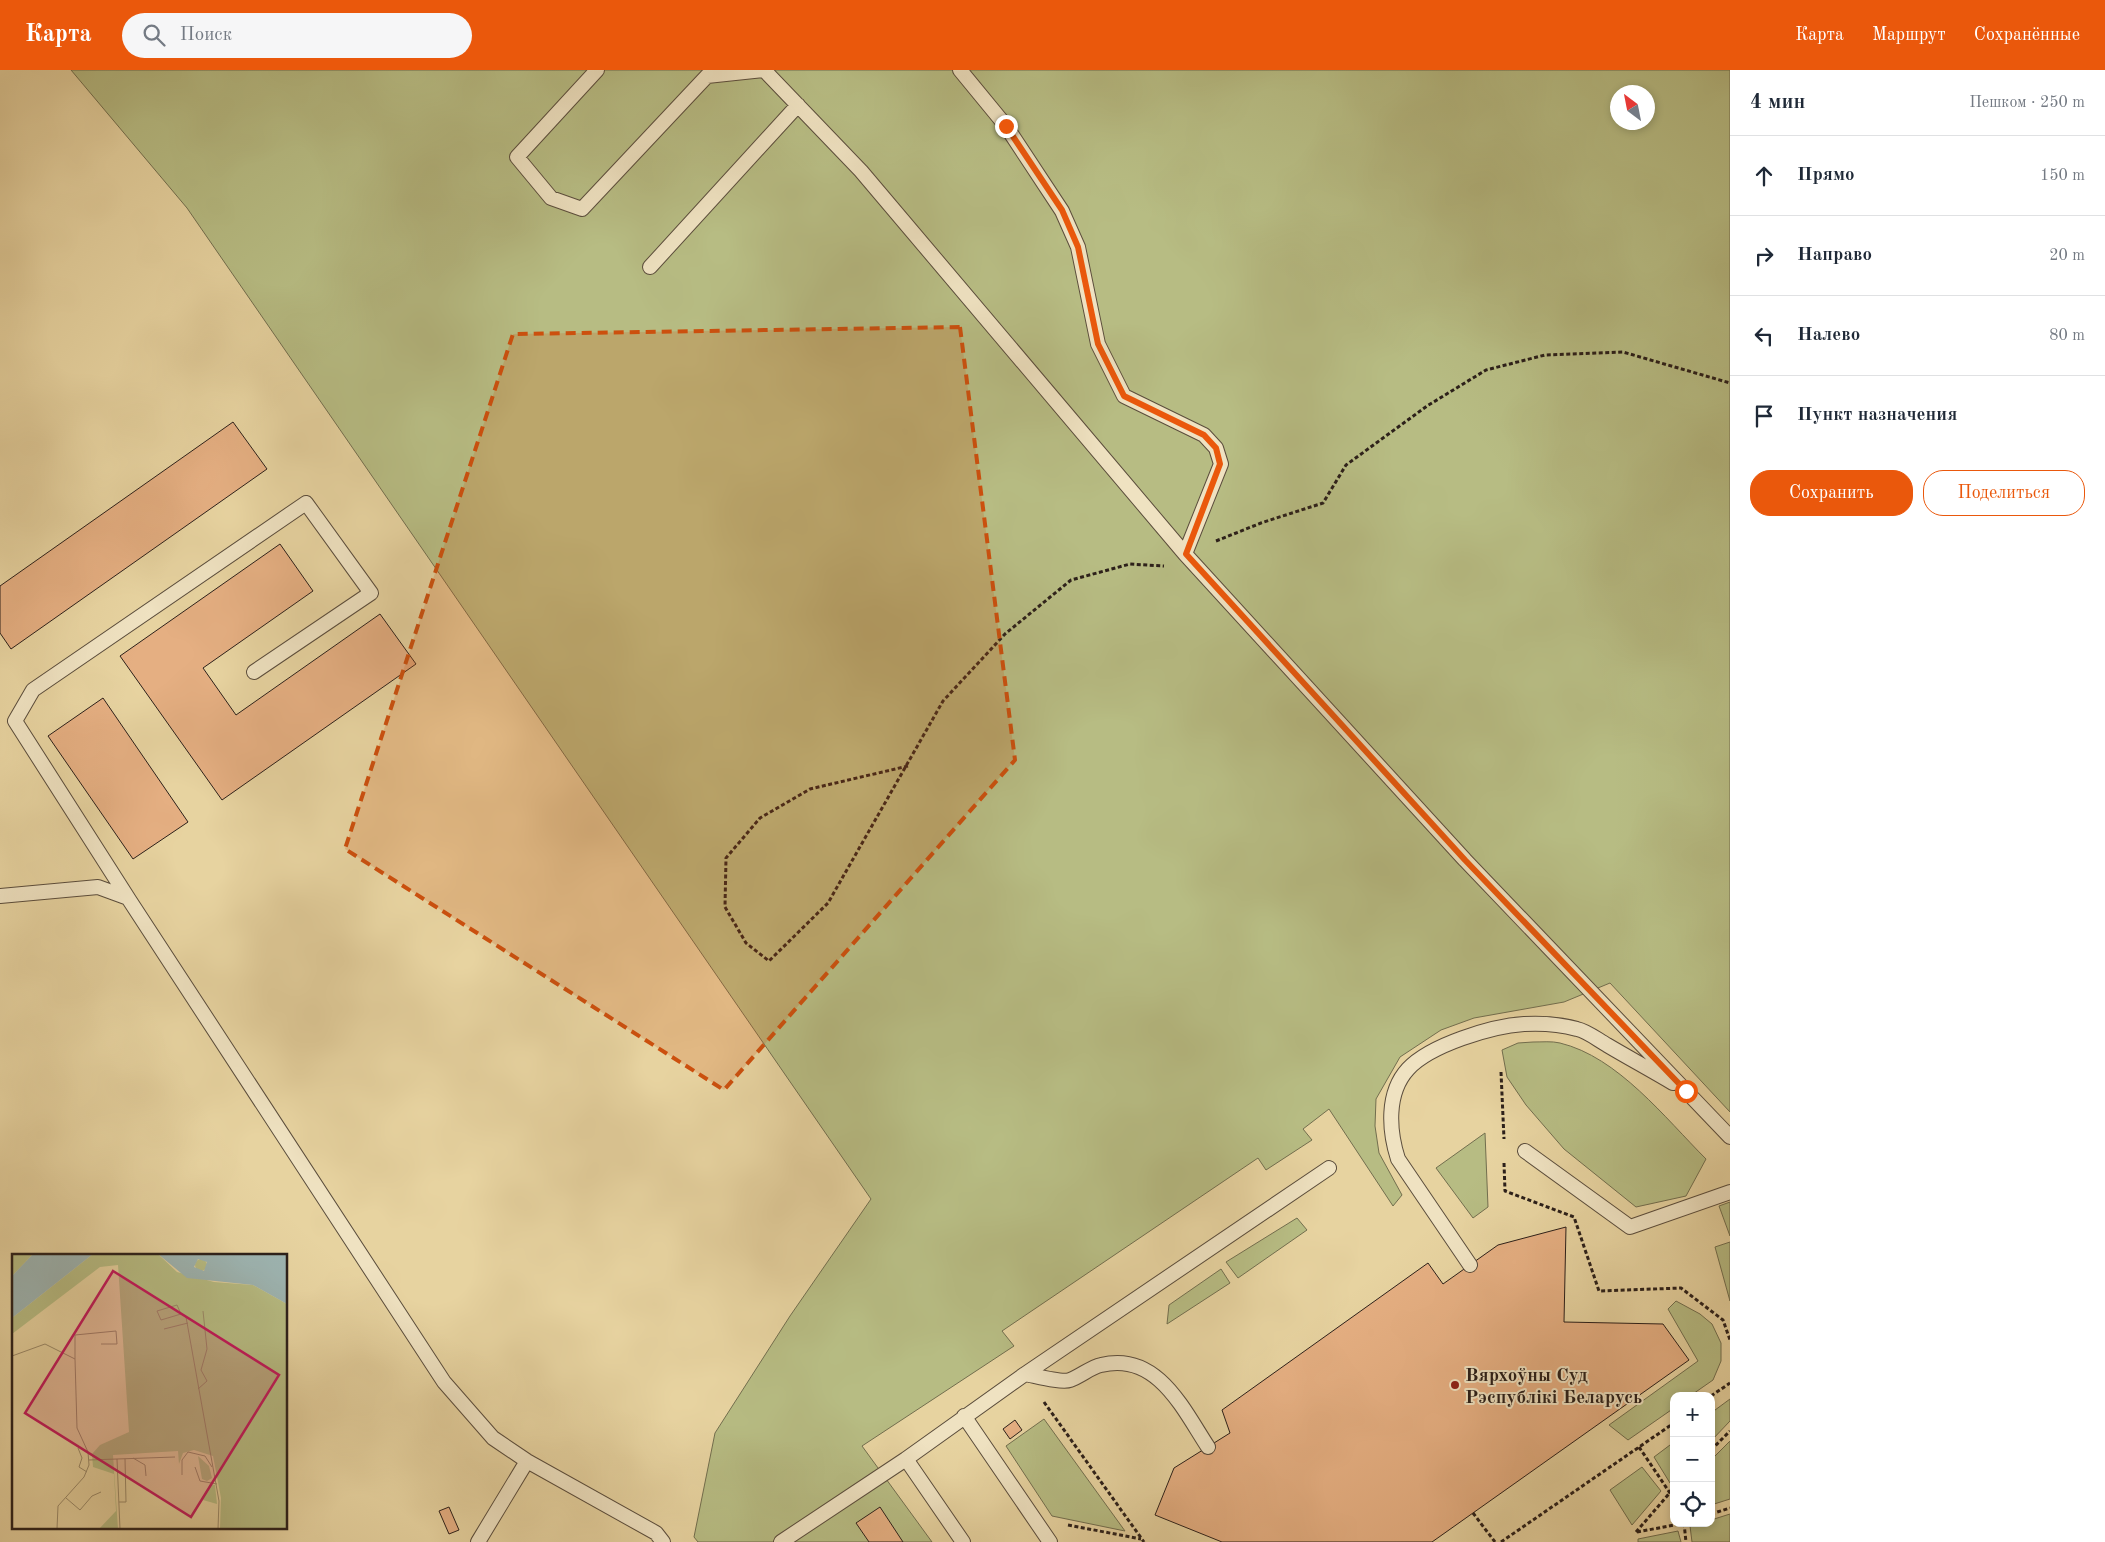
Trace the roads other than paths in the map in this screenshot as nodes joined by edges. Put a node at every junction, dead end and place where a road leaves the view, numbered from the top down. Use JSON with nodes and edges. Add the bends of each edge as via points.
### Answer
{"nodes":[{"id":1,"x":597,"y":70,"type":"edge"},
{"id":2,"x":960,"y":70,"type":"edge"},
{"id":3,"x":703,"y":73,"type":"edge"},
{"id":4,"x":798,"y":106,"type":"junction"},
{"id":5,"x":650,"y":267,"type":"dead end"},
{"id":6,"x":1186,"y":554,"type":"junction"},
{"id":7,"x":254,"y":672,"type":"dead end"},
{"id":8,"x":0,"y":896,"type":"edge"},
{"id":9,"x":128,"y":898,"type":"junction"},
{"id":10,"x":1686,"y":1091,"type":"junction"},
{"id":11,"x":1730,"y":1136,"type":"edge"},
{"id":12,"x":1525,"y":1151,"type":"dead end"},
{"id":13,"x":1329,"y":1168,"type":"dead end"},
{"id":14,"x":1730,"y":1192,"type":"edge"},
{"id":15,"x":1470,"y":1265,"type":"dead end"},
{"id":16,"x":1025,"y":1374,"type":"junction"},
{"id":17,"x":964,"y":1416,"type":"junction"},
{"id":18,"x":1208,"y":1447,"type":"dead end"},
{"id":19,"x":906,"y":1459,"type":"junction"},
{"id":20,"x":527,"y":1461,"type":"junction"},
{"id":21,"x":478,"y":1542,"type":"edge"},
{"id":22,"x":664,"y":1542,"type":"edge"},
{"id":23,"x":781,"y":1542,"type":"edge"},
{"id":24,"x":963,"y":1542,"type":"edge"},
{"id":25,"x":1050,"y":1542,"type":"edge"}],
"edges":[{"from":1,"to":3,"type":"lane","via":[[517,157],[552,198],[582,209]]},
{"from":2,"to":6,"type":"lane","via":[[1006,126],[1062,210],[1078,247],[1098,344],[1124,396],[1204,435],[1216,448],[1220,464]]},
{"from":3,"to":4,"type":"lane","via":[[764,70]]},
{"from":4,"to":5,"type":"lane"},
{"from":4,"to":6,"type":"lane","via":[[861,171]]},
{"from":6,"to":10,"type":"lane","via":[[1465,860]]},
{"from":7,"to":9,"type":"lane","via":[[371,593],[306,503],[33,690],[15,721]]},
{"from":8,"to":9,"type":"lane","via":[[98,887]]},
{"from":9,"to":20,"type":"lane","via":[[444,1382],[493,1438]]},
{"from":10,"to":11,"type":"lane"},
{"from":10,"to":15,"type":"lane","via":[[1580,1029],[1554,1024],[1522,1024],[1487,1031],[1428,1054],[1407,1069],[1393,1096],[1392,1140],[1398,1159]]},
{"from":12,"to":14,"type":"lane","via":[[1630,1227]]},
{"from":13,"to":16,"type":"lane"},
{"from":16,"to":17,"type":"lane"},
{"from":16,"to":18,"type":"lane","via":[[1068,1380],[1101,1364],[1140,1367],[1157,1376],[1171,1391]]},
{"from":17,"to":19,"type":"lane"},
{"from":17,"to":25,"type":"lane"},
{"from":19,"to":23,"type":"lane"},
{"from":19,"to":24,"type":"lane"},
{"from":20,"to":21,"type":"lane"},
{"from":20,"to":22,"type":"lane","via":[[656,1534]]}]}
